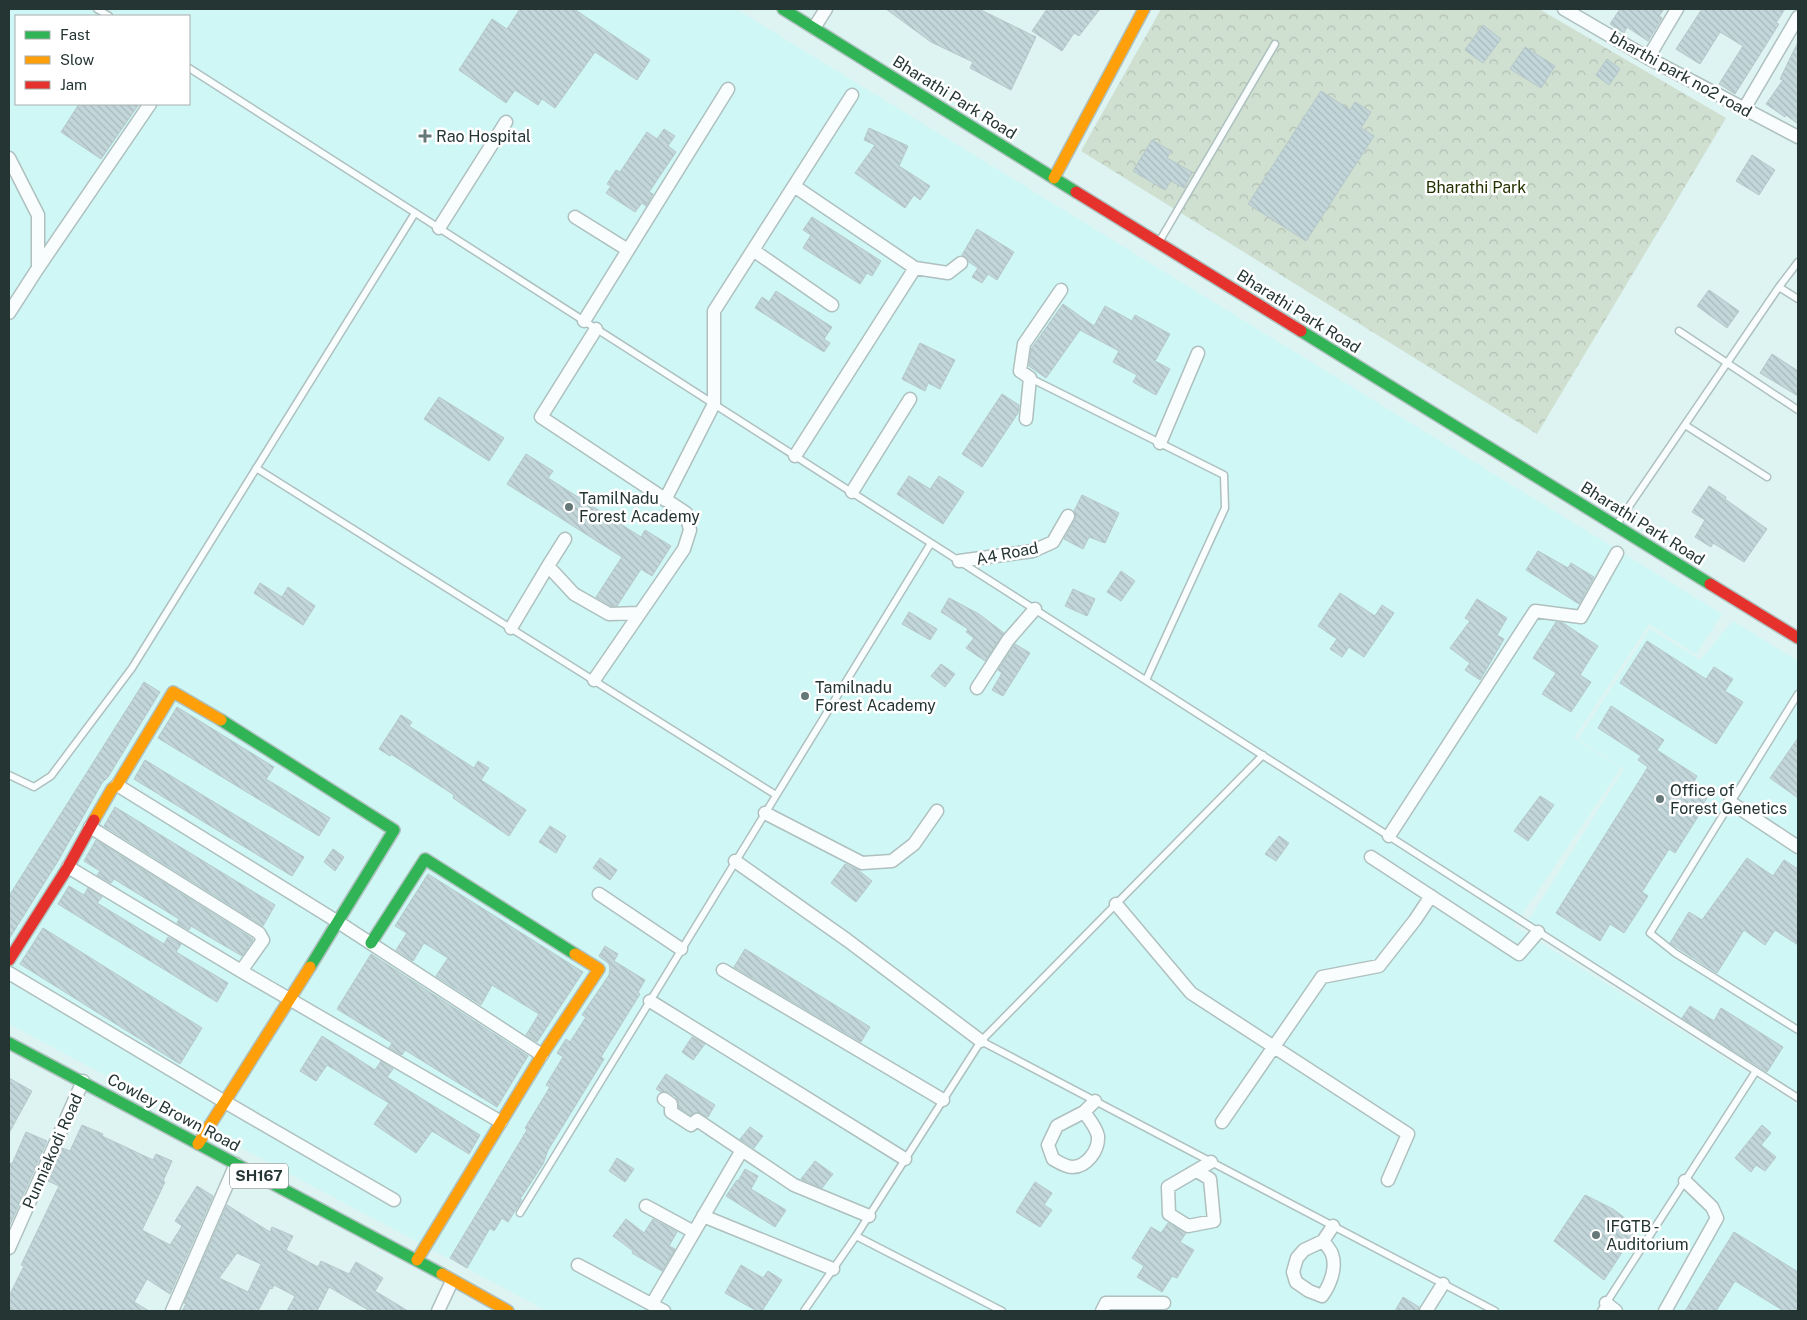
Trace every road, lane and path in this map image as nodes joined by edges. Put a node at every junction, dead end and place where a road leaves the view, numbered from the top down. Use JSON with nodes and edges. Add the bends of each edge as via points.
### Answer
{"nodes":[{"id":1,"x":784,"y":9,"type":"edge"},
{"id":2,"x":826,"y":9,"type":"edge"},
{"id":3,"x":1144,"y":9,"type":"edge"},
{"id":4,"x":1564,"y":9,"type":"edge"},
{"id":5,"x":1677,"y":9,"type":"edge"},
{"id":6,"x":1798,"y":17,"type":"edge"},
{"id":7,"x":814,"y":28,"type":"junction"},
{"id":8,"x":1275,"y":44,"type":"dead end"},
{"id":9,"x":1648,"y":58,"type":"junction"},
{"id":10,"x":190,"y":69,"type":"edge"},
{"id":11,"x":728,"y":89,"type":"dead end"},
{"id":12,"x":852,"y":95,"type":"dead end"},
{"id":13,"x":149,"y":105,"type":"edge"},
{"id":14,"x":1744,"y":109,"type":"junction"},
{"id":15,"x":506,"y":122,"type":"dead end"},
{"id":16,"x":1798,"y":137,"type":"edge"},
{"id":17,"x":9,"y":158,"type":"edge"},
{"id":18,"x":1054,"y":178,"type":"junction"},
{"id":19,"x":794,"y":186,"type":"junction"},
{"id":20,"x":415,"y":213,"type":"junction"},
{"id":21,"x":574,"y":217,"type":"dead end"},
{"id":22,"x":439,"y":228,"type":"junction"},
{"id":23,"x":1158,"y":243,"type":"junction"},
{"id":24,"x":628,"y":250,"type":"junction"},
{"id":25,"x":753,"y":250,"type":"junction"},
{"id":26,"x":1798,"y":262,"type":"edge"},
{"id":27,"x":961,"y":263,"type":"dead end"},
{"id":28,"x":38,"y":268,"type":"junction"},
{"id":29,"x":915,"y":268,"type":"junction"},
{"id":30,"x":1779,"y":287,"type":"junction"},
{"id":31,"x":1061,"y":290,"type":"dead end"},
{"id":32,"x":1798,"y":299,"type":"edge"},
{"id":33,"x":832,"y":305,"type":"dead end"},
{"id":34,"x":9,"y":313,"type":"edge"},
{"id":35,"x":584,"y":321,"type":"junction"},
{"id":36,"x":596,"y":328,"type":"junction"},
{"id":37,"x":1679,"y":330,"type":"dead end"},
{"id":38,"x":1198,"y":354,"type":"dead end"},
{"id":39,"x":1727,"y":363,"type":"junction"},
{"id":40,"x":1030,"y":378,"type":"junction"},
{"id":41,"x":910,"y":400,"type":"dead end"},
{"id":42,"x":714,"y":404,"type":"junction"},
{"id":43,"x":1798,"y":410,"type":"edge"},
{"id":44,"x":1026,"y":419,"type":"dead end"},
{"id":45,"x":1685,"y":425,"type":"junction"},
{"id":46,"x":1160,"y":443,"type":"junction"},
{"id":47,"x":795,"y":456,"type":"junction"},
{"id":48,"x":256,"y":468,"type":"junction"},
{"id":49,"x":1767,"y":477,"type":"dead end"},
{"id":50,"x":852,"y":492,"type":"junction"},
{"id":51,"x":665,"y":500,"type":"junction"},
{"id":52,"x":1068,"y":516,"type":"dead end"},
{"id":53,"x":1616,"y":526,"type":"junction"},
{"id":54,"x":565,"y":540,"type":"dead end"},
{"id":55,"x":931,"y":543,"type":"junction"},
{"id":56,"x":1617,"y":553,"type":"dead end"},
{"id":57,"x":960,"y":561,"type":"junction"},
{"id":58,"x":548,"y":566,"type":"junction"},
{"id":59,"x":1035,"y":609,"type":"junction"},
{"id":60,"x":640,"y":613,"type":"junction"},
{"id":61,"x":511,"y":628,"type":"junction"},
{"id":62,"x":1798,"y":638,"type":"edge"},
{"id":63,"x":594,"y":680,"type":"junction"},
{"id":64,"x":1146,"y":680,"type":"junction"},
{"id":65,"x":977,"y":688,"type":"dead end"},
{"id":66,"x":1798,"y":694,"type":"edge"},
{"id":67,"x":1263,"y":755,"type":"junction"},
{"id":68,"x":9,"y":775,"type":"edge"},
{"id":69,"x":117,"y":785,"type":"junction"},
{"id":70,"x":776,"y":795,"type":"junction"},
{"id":71,"x":1730,"y":802,"type":"junction"},
{"id":72,"x":937,"y":811,"type":"dead end"},
{"id":73,"x":765,"y":813,"type":"junction"},
{"id":74,"x":90,"y":827,"type":"junction"},
{"id":75,"x":1389,"y":836,"type":"junction"},
{"id":76,"x":1798,"y":846,"type":"edge"},
{"id":77,"x":1371,"y":857,"type":"dead end"},
{"id":78,"x":735,"y":861,"type":"junction"},
{"id":79,"x":68,"y":867,"type":"junction"},
{"id":80,"x":600,"y":894,"type":"dead end"},
{"id":81,"x":1431,"y":896,"type":"junction"},
{"id":82,"x":1116,"y":904,"type":"junction"},
{"id":83,"x":338,"y":922,"type":"junction"},
{"id":84,"x":1538,"y":932,"type":"junction"},
{"id":85,"x":371,"y":943,"type":"junction"},
{"id":86,"x":681,"y":949,"type":"junction"},
{"id":87,"x":9,"y":960,"type":"edge"},
{"id":88,"x":723,"y":970,"type":"dead end"},
{"id":89,"x":241,"y":971,"type":"junction"},
{"id":90,"x":9,"y":973,"type":"edge"},
{"id":91,"x":290,"y":1000,"type":"junction"},
{"id":92,"x":650,"y":1001,"type":"junction"},
{"id":93,"x":1798,"y":1030,"type":"edge"},
{"id":94,"x":981,"y":1041,"type":"junction"},
{"id":95,"x":9,"y":1043,"type":"edge"},
{"id":96,"x":1274,"y":1047,"type":"junction"},
{"id":97,"x":542,"y":1055,"type":"junction"},
{"id":98,"x":1756,"y":1071,"type":"junction"},
{"id":99,"x":83,"y":1081,"type":"junction"},
{"id":100,"x":1798,"y":1098,"type":"edge"},
{"id":101,"x":664,"y":1099,"type":"dead end"},
{"id":102,"x":943,"y":1100,"type":"junction"},
{"id":103,"x":1096,"y":1101,"type":"junction"},
{"id":104,"x":225,"y":1102,"type":"junction"},
{"id":105,"x":1084,"y":1112,"type":"junction"},
{"id":106,"x":501,"y":1122,"type":"junction"},
{"id":107,"x":1222,"y":1122,"type":"dead end"},
{"id":108,"x":198,"y":1144,"type":"junction"},
{"id":109,"x":742,"y":1150,"type":"junction"},
{"id":110,"x":905,"y":1159,"type":"junction"},
{"id":111,"x":1211,"y":1162,"type":"junction"},
{"id":112,"x":236,"y":1164,"type":"junction"},
{"id":113,"x":1197,"y":1171,"type":"junction"},
{"id":114,"x":1388,"y":1180,"type":"dead end"},
{"id":115,"x":1685,"y":1181,"type":"junction"},
{"id":116,"x":394,"y":1200,"type":"dead end"},
{"id":117,"x":646,"y":1206,"type":"dead end"},
{"id":118,"x":520,"y":1213,"type":"dead end"},
{"id":119,"x":703,"y":1216,"type":"junction"},
{"id":120,"x":869,"y":1216,"type":"junction"},
{"id":121,"x":1333,"y":1226,"type":"junction"},
{"id":122,"x":694,"y":1232,"type":"junction"},
{"id":123,"x":856,"y":1236,"type":"junction"},
{"id":124,"x":1322,"y":1241,"type":"dead end"},
{"id":125,"x":9,"y":1248,"type":"edge"},
{"id":126,"x":416,"y":1260,"type":"junction"},
{"id":127,"x":578,"y":1264,"type":"dead end"},
{"id":128,"x":833,"y":1269,"type":"junction"},
{"id":129,"x":452,"y":1281,"type":"junction"},
{"id":130,"x":1443,"y":1284,"type":"junction"},
{"id":131,"x":1164,"y":1303,"type":"dead end"},
{"id":132,"x":652,"y":1304,"type":"junction"},
{"id":133,"x":1608,"y":1308,"type":"edge"},
{"id":134,"x":172,"y":1311,"type":"edge"},
{"id":135,"x":438,"y":1311,"type":"edge"},
{"id":136,"x":508,"y":1311,"type":"edge"},
{"id":137,"x":664,"y":1311,"type":"edge"},
{"id":138,"x":804,"y":1311,"type":"edge"},
{"id":139,"x":1002,"y":1311,"type":"edge"},
{"id":140,"x":1102,"y":1311,"type":"edge"},
{"id":141,"x":1426,"y":1311,"type":"edge"},
{"id":142,"x":1495,"y":1311,"type":"edge"},
{"id":143,"x":1665,"y":1311,"type":"edge"}],
"edges":[{"from":1,"to":7,"type":"street","name":"Bharathi Park Road"},
{"from":2,"to":7,"type":"street"},
{"from":3,"to":18,"type":"street"},
{"from":4,"to":9,"type":"street","name":"bharthi park no2 road"},
{"from":5,"to":9,"type":"street"},
{"from":6,"to":14,"type":"street"},
{"from":7,"to":18,"type":"street","name":"Bharathi Park Road"},
{"from":8,"to":23,"type":"lane"},
{"from":9,"to":14,"type":"street","name":"bharthi park no2 road"},
{"from":10,"to":20,"type":"lane"},
{"from":11,"to":24,"type":"street"},
{"from":12,"to":19,"type":"street"},
{"from":13,"to":28,"type":"street"},
{"from":14,"to":16,"type":"street","name":"bharthi park no2 road"},
{"from":15,"to":22,"type":"street"},
{"from":17,"to":28,"type":"street","via":[[38,215]]},
{"from":18,"to":23,"type":"street","name":"Bharathi Park Road"},
{"from":19,"to":25,"type":"street"},
{"from":19,"to":29,"type":"street"},
{"from":20,"to":22,"type":"lane"},
{"from":20,"to":48,"type":"lane"},
{"from":21,"to":24,"type":"street"},
{"from":22,"to":35,"type":"lane"},
{"from":23,"to":53,"type":"street","name":"Bharathi Park Road"},
{"from":24,"to":35,"type":"street"},
{"from":25,"to":33,"type":"street"},
{"from":25,"to":42,"type":"street","via":[[714,311]]},
{"from":26,"to":30,"type":"lane"},
{"from":27,"to":29,"type":"street","via":[[948,273]]},
{"from":28,"to":34,"type":"street"},
{"from":29,"to":47,"type":"street"},
{"from":30,"to":32,"type":"lane"},
{"from":30,"to":39,"type":"lane"},
{"from":31,"to":40,"type":"street","via":[[1024,344],[1020,371]]},
{"from":35,"to":36,"type":"lane"},
{"from":36,"to":42,"type":"lane"},
{"from":36,"to":51,"type":"street","via":[[541,417]]},
{"from":37,"to":39,"type":"lane"},
{"from":38,"to":46,"type":"street"},
{"from":39,"to":43,"type":"lane"},
{"from":39,"to":45,"type":"lane"},
{"from":40,"to":44,"type":"street"},
{"from":40,"to":46,"type":"lane"},
{"from":41,"to":50,"type":"street"},
{"from":42,"to":47,"type":"lane"},
{"from":42,"to":51,"type":"street"},
{"from":45,"to":49,"type":"lane"},
{"from":45,"to":53,"type":"lane"},
{"from":46,"to":64,"type":"lane","via":[[1224,476],[1225,508]]},
{"from":47,"to":50,"type":"lane"},
{"from":48,"to":61,"type":"lane"},
{"from":48,"to":68,"type":"lane","via":[[132,668],[51,776],[34,787]]},
{"from":50,"to":55,"type":"lane"},
{"from":51,"to":60,"type":"street","via":[[686,514],[690,530],[684,549]]},
{"from":52,"to":57,"type":"street","name":"A4 Road","via":[[1054,542],[1033,551]]},
{"from":53,"to":62,"type":"street","name":"Bharathi Park Road"},
{"from":54,"to":58,"type":"street"},
{"from":55,"to":57,"type":"lane"},
{"from":55,"to":70,"type":"lane"},
{"from":56,"to":75,"type":"street","via":[[1581,617],[1534,611]]},
{"from":57,"to":59,"type":"lane"},
{"from":58,"to":60,"type":"street","via":[[574,594],[609,614]]},
{"from":58,"to":61,"type":"street"},
{"from":59,"to":64,"type":"lane"},
{"from":59,"to":65,"type":"street","via":[[1008,640]]},
{"from":60,"to":63,"type":"street"},
{"from":61,"to":63,"type":"lane"},
{"from":63,"to":70,"type":"lane"},
{"from":64,"to":67,"type":"lane"},
{"from":66,"to":71,"type":"lane"},
{"from":67,"to":75,"type":"lane"},
{"from":67,"to":82,"type":"lane"},
{"from":69,"to":74,"type":"street"},
{"from":69,"to":83,"type":"street"},
{"from":69,"to":83,"type":"street","via":[[173,692],[224,722],[394,830]]},
{"from":70,"to":73,"type":"lane"},
{"from":71,"to":76,"type":"street"},
{"from":71,"to":93,"type":"lane","via":[[1650,933],[1675,953]]},
{"from":72,"to":73,"type":"street","via":[[914,844],[892,861],[862,862]]},
{"from":73,"to":78,"type":"lane"},
{"from":74,"to":79,"type":"street"},
{"from":74,"to":89,"type":"street","via":[[259,933],[263,940]]},
{"from":75,"to":84,"type":"lane"},
{"from":77,"to":81,"type":"street"},
{"from":78,"to":86,"type":"lane"},
{"from":78,"to":94,"type":"street"},
{"from":79,"to":87,"type":"street"},
{"from":79,"to":89,"type":"street"},
{"from":80,"to":86,"type":"street"},
{"from":81,"to":84,"type":"street","via":[[1519,954]]},
{"from":81,"to":96,"type":"street","via":[[1378,966],[1322,977]]},
{"from":82,"to":94,"type":"lane"},
{"from":82,"to":96,"type":"street","via":[[1191,993]]},
{"from":83,"to":85,"type":"street"},
{"from":83,"to":91,"type":"street"},
{"from":84,"to":98,"type":"lane"},
{"from":85,"to":97,"type":"street"},
{"from":85,"to":97,"type":"street","via":[[425,859],[599,969]]},
{"from":86,"to":92,"type":"lane"},
{"from":88,"to":102,"type":"street"},
{"from":89,"to":91,"type":"street"},
{"from":90,"to":104,"type":"street"},
{"from":91,"to":104,"type":"street"},
{"from":91,"to":106,"type":"street"},
{"from":92,"to":110,"type":"street"},
{"from":92,"to":118,"type":"lane"},
{"from":94,"to":102,"type":"lane"},
{"from":94,"to":103,"type":"lane"},
{"from":95,"to":99,"type":"street","name":"Cowley Brown Road","number":"SH167"},
{"from":96,"to":107,"type":"street"},
{"from":96,"to":114,"type":"street","via":[[1408,1134]]},
{"from":97,"to":106,"type":"street"},
{"from":98,"to":100,"type":"lane"},
{"from":98,"to":115,"type":"lane"},
{"from":99,"to":108,"type":"street","name":"Cowley Brown Road","number":"SH167"},
{"from":99,"to":125,"type":"street","name":"Punniakodi Road"},
{"from":101,"to":109,"type":"street","via":[[671,1104],[671,1112],[691,1125],[697,1120]]},
{"from":102,"to":110,"type":"lane"},
{"from":103,"to":105,"type":"street"},
{"from":103,"to":111,"type":"lane"},
{"from":104,"to":108,"type":"street"},
{"from":104,"to":116,"type":"street"},
{"from":105,"to":105,"type":"street","via":[[1057,1126],[1048,1145],[1053,1159],[1071,1167],[1090,1159],[1098,1139]]},
{"from":106,"to":126,"type":"street"},
{"from":108,"to":112,"type":"street","name":"Cowley Brown Road","number":"SH167"},
{"from":109,"to":119,"type":"street"},
{"from":109,"to":120,"type":"street","via":[[794,1186]]},
{"from":110,"to":120,"type":"lane"},
{"from":111,"to":113,"type":"street"},
{"from":111,"to":121,"type":"lane"},
{"from":112,"to":126,"type":"street","name":"Cowley Brown Road","number":"SH167"},
{"from":112,"to":134,"type":"street"},
{"from":113,"to":113,"type":"street","via":[[1168,1187],[1169,1214],[1188,1226],[1214,1221],[1210,1179]]},
{"from":115,"to":133,"type":"lane"},
{"from":115,"to":143,"type":"street","via":[[1712,1207],[1717,1218]]},
{"from":117,"to":122,"type":"street"},
{"from":119,"to":122,"type":"street"},
{"from":119,"to":128,"type":"street"},
{"from":120,"to":123,"type":"lane"},
{"from":121,"to":124,"type":"street"},
{"from":121,"to":130,"type":"lane"},
{"from":122,"to":132,"type":"street"},
{"from":123,"to":128,"type":"lane"},
{"from":123,"to":139,"type":"lane"},
{"from":126,"to":129,"type":"street","name":"Cowley Brown Road","number":"SH167"},
{"from":127,"to":132,"type":"street"},
{"from":128,"to":138,"type":"lane"},
{"from":129,"to":135,"type":"street"},
{"from":129,"to":136,"type":"street","name":"Cowley Brown Road","number":"SH167"},
{"from":130,"to":141,"type":"street"},
{"from":130,"to":142,"type":"lane"},
{"from":131,"to":140,"type":"street","via":[[1106,1303]]},
{"from":132,"to":137,"type":"street"}]}
